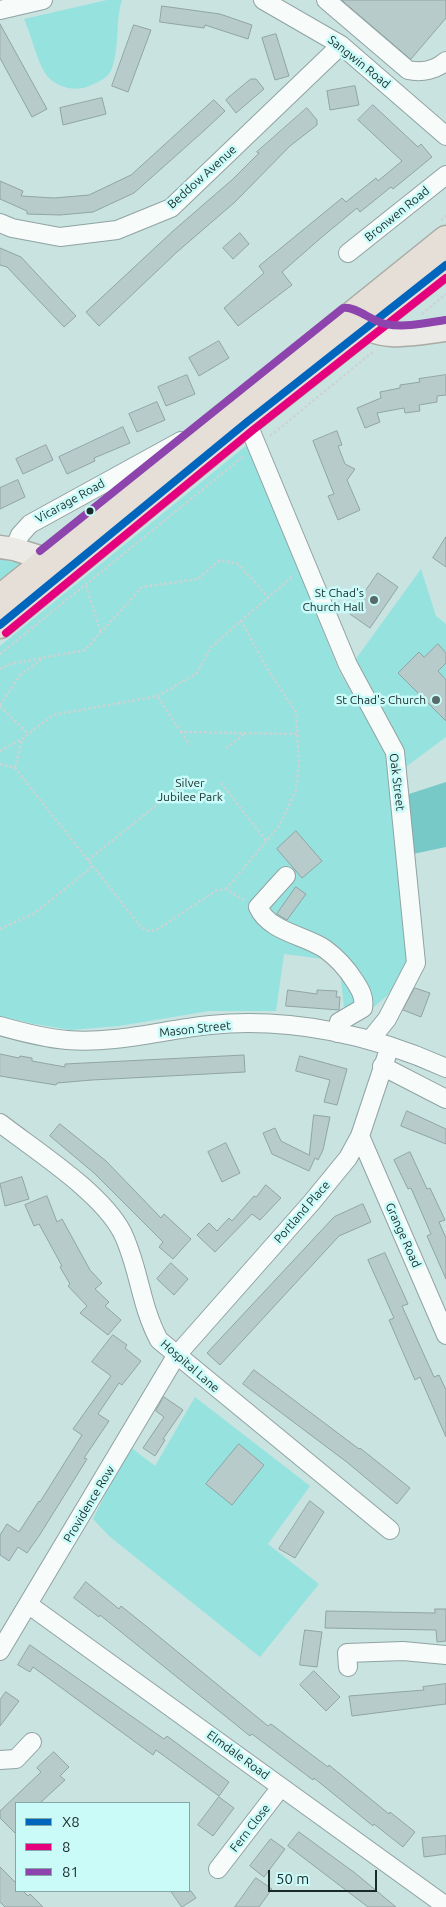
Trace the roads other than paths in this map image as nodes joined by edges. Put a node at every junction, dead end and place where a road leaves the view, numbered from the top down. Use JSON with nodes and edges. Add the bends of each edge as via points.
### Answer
{"nodes":[{"id":1,"x":43,"y":0,"type":"edge"},
{"id":2,"x":263,"y":0,"type":"edge"},
{"id":3,"x":326,"y":0,"type":"edge"},
{"id":4,"x":0,"y":10,"type":"edge"},
{"id":5,"x":341,"y":45,"type":"junction"},
{"id":6,"x":446,"y":60,"type":"edge"},
{"id":7,"x":446,"y":136,"type":"edge"},
{"id":8,"x":446,"y":175,"type":"edge"},
{"id":9,"x":0,"y":223,"type":"edge"},
{"id":10,"x":446,"y":239,"type":"edge"},
{"id":11,"x":348,"y":253,"type":"dead end"},
{"id":12,"x":446,"y":265,"type":"edge"},
{"id":13,"x":357,"y":324,"type":"junction"},
{"id":14,"x":446,"y":330,"type":"edge"},
{"id":15,"x":247,"y":422,"type":"junction"},
{"id":16,"x":216,"y":423,"type":"junction"},
{"id":17,"x":7,"y":548,"type":"edge"},
{"id":18,"x":61,"y":565,"type":"junction"},
{"id":19,"x":0,"y":598,"type":"edge"},
{"id":20,"x":0,"y":625,"type":"edge"},
{"id":21,"x":286,"y":876,"type":"dead end"},
{"id":22,"x":0,"y":1026,"type":"edge"},
{"id":23,"x":337,"y":1033,"type":"junction"},
{"id":24,"x":370,"y":1040,"type":"junction"},
{"id":25,"x":390,"y":1046,"type":"junction"},
{"id":26,"x":382,"y":1066,"type":"junction"},
{"id":27,"x":446,"y":1068,"type":"edge"},
{"id":28,"x":446,"y":1099,"type":"edge"},
{"id":29,"x":0,"y":1123,"type":"edge"},
{"id":30,"x":360,"y":1136,"type":"junction"},
{"id":31,"x":446,"y":1334,"type":"edge"},
{"id":32,"x":176,"y":1356,"type":"junction"},
{"id":33,"x":390,"y":1530,"type":"dead end"},
{"id":34,"x":29,"y":1605,"type":"junction"},
{"id":35,"x":0,"y":1651,"type":"edge"},
{"id":36,"x":446,"y":1656,"type":"edge"},
{"id":37,"x":348,"y":1666,"type":"dead end"},
{"id":38,"x":32,"y":1742,"type":"dead end"},
{"id":39,"x":0,"y":1760,"type":"edge"},
{"id":40,"x":281,"y":1787,"type":"junction"},
{"id":41,"x":218,"y":1868,"type":"dead end"},
{"id":42,"x":446,"y":1906,"type":"edge"}],
"edges":[{"from":1,"to":4,"type":"street"},
{"from":2,"to":5,"type":"street","name":"Sangwin Road"},
{"from":3,"to":6,"type":"street","via":[[408,70],[429,70],[441,66]]},
{"from":5,"to":7,"type":"street","name":"Sangwin Road"},
{"from":5,"to":9,"type":"street","name":"Beddow Avenue","via":[[171,208],[117,230],[60,237]]},
{"from":8,"to":11,"type":"street","name":"Bronwen Road"},
{"from":10,"to":13,"type":"highway"},
{"from":12,"to":13,"type":"highway"},
{"from":13,"to":14,"type":"main road","via":[[394,337]]},
{"from":13,"to":15,"type":"highway"},
{"from":13,"to":16,"type":"highway"},
{"from":15,"to":18,"type":"highway"},
{"from":15,"to":24,"type":"street","name":"Oak Street","via":[[348,665],[395,752],[416,963],[387,1019]]},
{"from":16,"to":17,"type":"street","name":"Vicarage Road","via":[[30,524]]},
{"from":16,"to":18,"type":"highway"},
{"from":17,"to":18,"type":"main road","name":"Vicarage Road"},
{"from":18,"to":19,"type":"highway"},
{"from":18,"to":20,"type":"highway"},
{"from":21,"to":23,"type":"street","via":[[258,907],[272,923],[326,949],[349,971],[361,991],[363,1008],[339,1022]]},
{"from":22,"to":23,"type":"street","name":"Mason Street","via":[[67,1040],[119,1039],[210,1025],[266,1024]]},
{"from":23,"to":24,"type":"street","name":"Mason Street"},
{"from":24,"to":25,"type":"street","name":"Mason Street"},
{"from":25,"to":26,"type":"street","name":"Portland Place"},
{"from":25,"to":27,"type":"street","name":"Mason Street"},
{"from":26,"to":28,"type":"street"},
{"from":26,"to":30,"type":"street","name":"Portland Place"},
{"from":29,"to":32,"type":"street","name":"Hospital Lane","via":[[78,1183],[113,1218],[133,1265],[148,1320],[159,1340]]},
{"from":30,"to":31,"type":"street","name":"Grange Road"},
{"from":30,"to":32,"type":"street","name":"Portland Place","via":[[348,1158],[312,1202]]},
{"from":32,"to":33,"type":"street","name":"Hospital Lane"},
{"from":32,"to":34,"type":"street","name":"Providence Row"},
{"from":34,"to":35,"type":"street","name":"Providence Row"},
{"from":34,"to":40,"type":"street","name":"Elmdale Road"},
{"from":36,"to":37,"type":"street","via":[[403,1651],[347,1653]]},
{"from":38,"to":39,"type":"street","via":[[16,1759]]},
{"from":40,"to":41,"type":"street","name":"Fern Close"},
{"from":40,"to":42,"type":"street","name":"Elmdale Road"}]}
